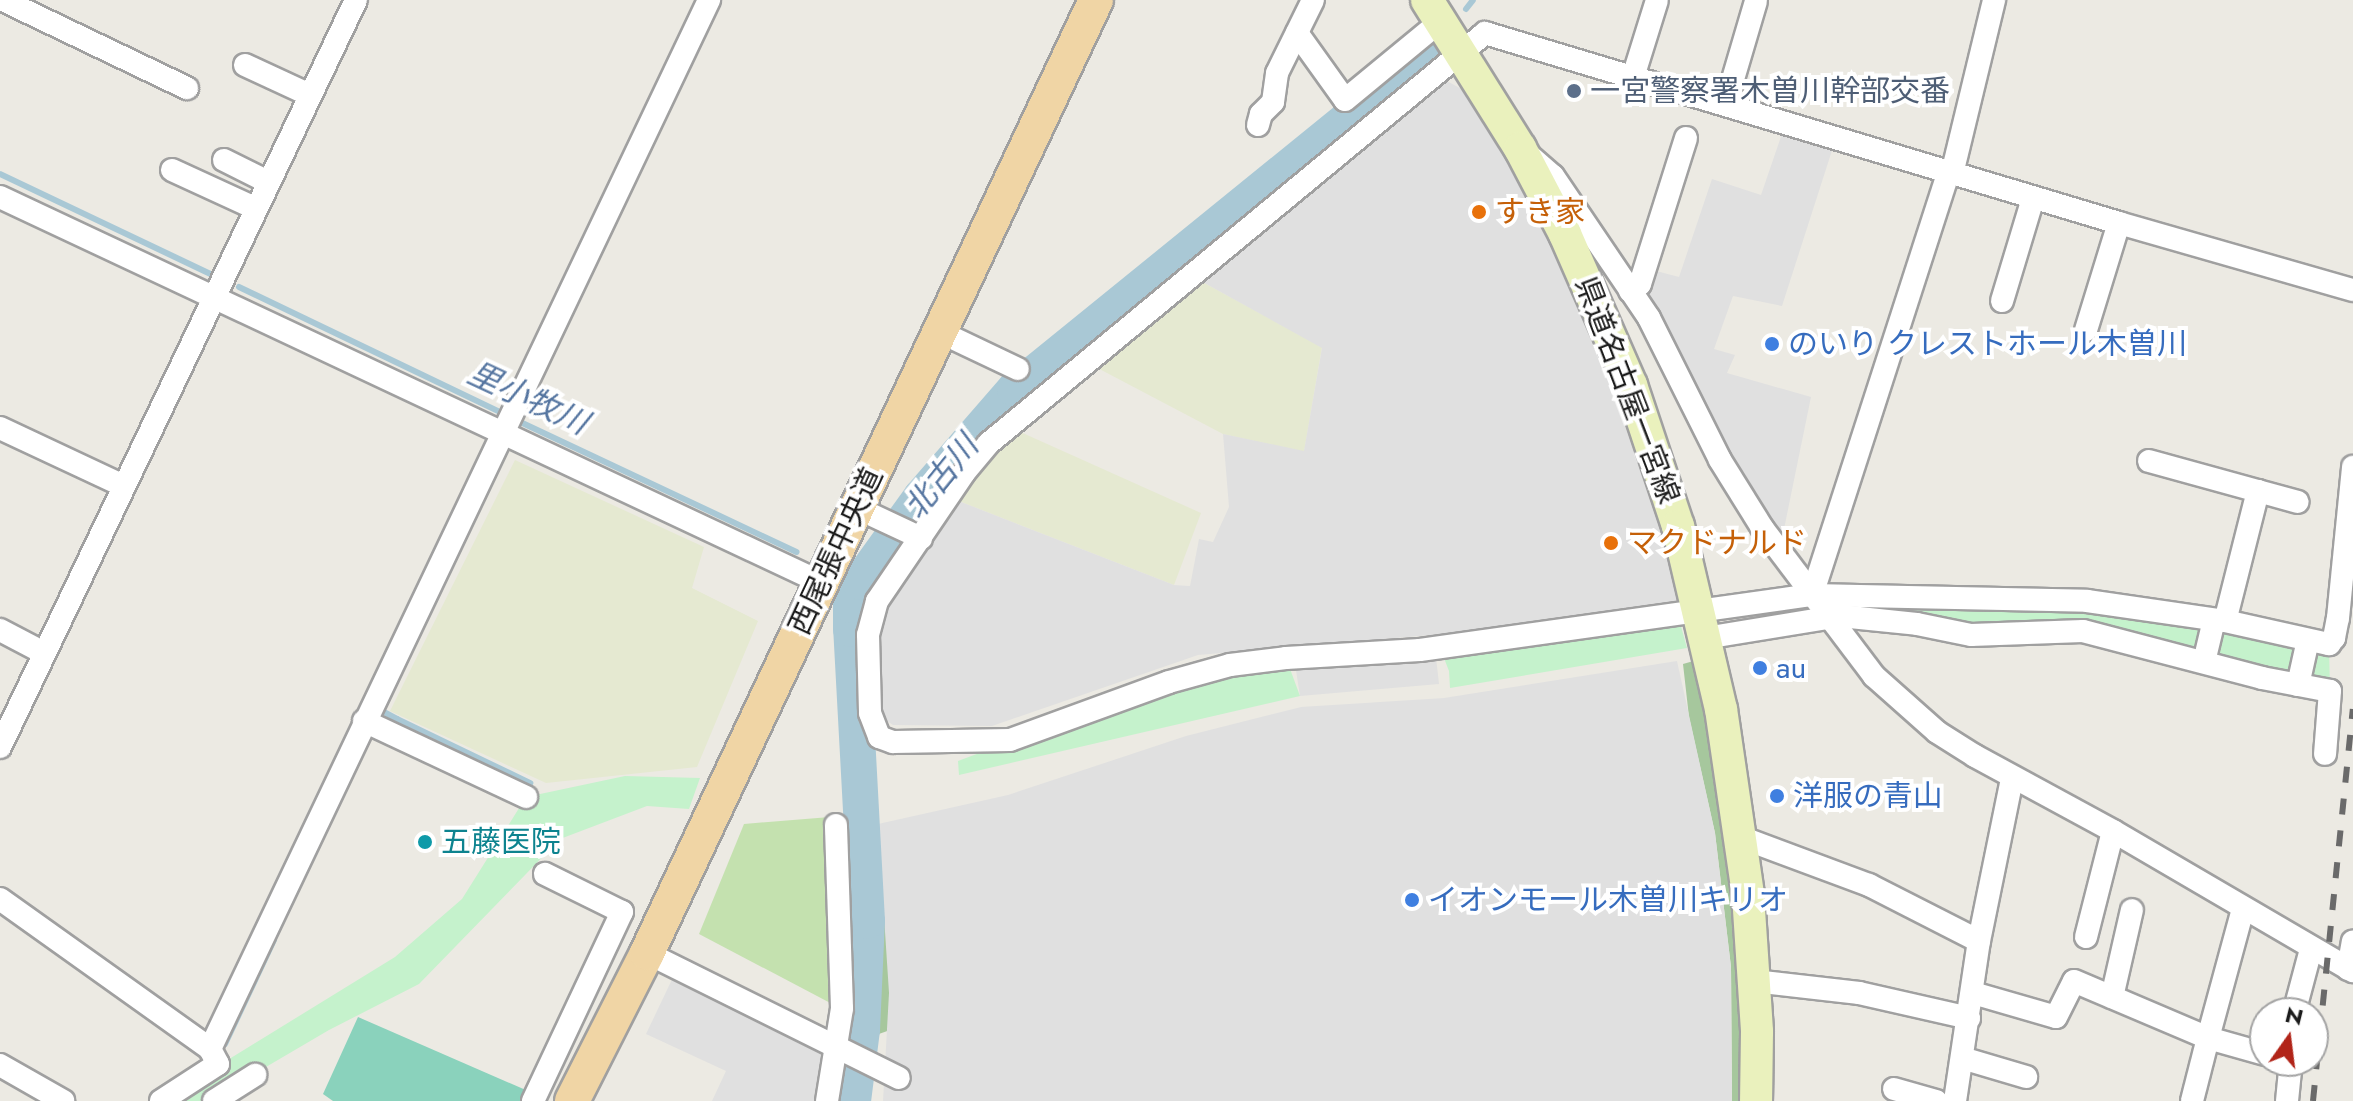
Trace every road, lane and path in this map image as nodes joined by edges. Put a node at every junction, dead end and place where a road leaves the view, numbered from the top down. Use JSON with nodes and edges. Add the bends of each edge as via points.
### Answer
{"nodes":[{"id":1,"x":3,"y":0,"type":"edge"},
{"id":2,"x":356,"y":0,"type":"edge"},
{"id":3,"x":709,"y":0,"type":"edge"},
{"id":4,"x":1313,"y":0,"type":"edge"},
{"id":5,"x":1657,"y":0,"type":"edge"},
{"id":6,"x":1994,"y":0,"type":"edge"},
{"id":7,"x":1756,"y":1,"type":"edge"},
{"id":8,"x":1091,"y":2,"type":"edge"},
{"id":9,"x":1434,"y":10,"type":"edge"},
{"id":10,"x":1297,"y":33,"type":"junction"},
{"id":11,"x":1462,"y":52,"type":"junction"},
{"id":12,"x":245,"y":65,"type":"dead end"},
{"id":13,"x":1634,"y":74,"type":"junction"},
{"id":14,"x":187,"y":88,"type":"dead end"},
{"id":15,"x":310,"y":95,"type":"junction"},
{"id":16,"x":1726,"y":103,"type":"junction"},
{"id":17,"x":1258,"y":125,"type":"dead end"},
{"id":18,"x":1686,"y":138,"type":"dead end"},
{"id":19,"x":1520,"y":148,"type":"junction"},
{"id":20,"x":224,"y":160,"type":"dead end"},
{"id":21,"x":172,"y":170,"type":"dead end"},
{"id":22,"x":1950,"y":174,"type":"junction"},
{"id":23,"x":268,"y":182,"type":"junction"},
{"id":24,"x":0,"y":197,"type":"edge"},
{"id":25,"x":2033,"y":198,"type":"junction"},
{"id":26,"x":255,"y":208,"type":"junction"},
{"id":27,"x":2119,"y":223,"type":"junction"},
{"id":28,"x":2353,"y":290,"type":"edge"},
{"id":29,"x":1630,"y":291,"type":"junction"},
{"id":30,"x":213,"y":297,"type":"junction"},
{"id":31,"x":2002,"y":301,"type":"dead end"},
{"id":32,"x":2086,"y":330,"type":"dead end"},
{"id":33,"x":940,"y":332,"type":"junction"},
{"id":34,"x":1018,"y":369,"type":"dead end"},
{"id":35,"x":506,"y":422,"type":"junction"},
{"id":36,"x":0,"y":428,"type":"edge"},
{"id":37,"x":2149,"y":461,"type":"dead end"},
{"id":38,"x":2353,"y":467,"type":"edge"},
{"id":39,"x":124,"y":486,"type":"junction"},
{"id":40,"x":2258,"y":491,"type":"junction"},
{"id":41,"x":2298,"y":502,"type":"dead end"},
{"id":42,"x":868,"y":513,"type":"junction"},
{"id":43,"x":916,"y":535,"type":"junction"},
{"id":44,"x":822,"y":583,"type":"junction"},
{"id":45,"x":1812,"y":595,"type":"junction"},
{"id":46,"x":2087,"y":601,"type":"junction"},
{"id":47,"x":1828,"y":619,"type":"junction"},
{"id":48,"x":2219,"y":620,"type":"junction"},
{"id":49,"x":1701,"y":624,"type":"junction"},
{"id":50,"x":0,"y":630,"type":"edge"},
{"id":51,"x":2083,"y":631,"type":"junction"},
{"id":52,"x":2308,"y":640,"type":"junction"},
{"id":53,"x":44,"y":653,"type":"junction"},
{"id":54,"x":2204,"y":662,"type":"junction"},
{"id":55,"x":2298,"y":685,"type":"junction"},
{"id":56,"x":364,"y":721,"type":"junction"},
{"id":57,"x":0,"y":747,"type":"edge"},
{"id":58,"x":2325,"y":754,"type":"dead end"},
{"id":59,"x":2012,"y":779,"type":"junction"},
{"id":60,"x":526,"y":797,"type":"dead end"},
{"id":61,"x":836,"y":825,"type":"dead end"},
{"id":62,"x":2113,"y":831,"type":"junction"},
{"id":63,"x":1740,"y":837,"type":"junction"},
{"id":64,"x":545,"y":874,"type":"dead end"},
{"id":65,"x":0,"y":899,"type":"edge"},
{"id":66,"x":2243,"y":909,"type":"junction"},
{"id":67,"x":2132,"y":910,"type":"dead end"},
{"id":68,"x":2086,"y":937,"type":"dead end"},
{"id":69,"x":1979,"y":941,"type":"junction"},
{"id":70,"x":2353,"y":941,"type":"edge"},
{"id":71,"x":2311,"y":949,"type":"junction"},
{"id":72,"x":647,"y":953,"type":"junction"},
{"id":73,"x":2351,"y":970,"type":"edge"},
{"id":74,"x":1754,"y":981,"type":"junction"},
{"id":75,"x":1973,"y":993,"type":"junction"},
{"id":76,"x":2112,"y":997,"type":"junction"},
{"id":77,"x":2298,"y":997,"type":"edge"},
{"id":78,"x":1969,"y":1018,"type":"junction"},
{"id":79,"x":2208,"y":1038,"type":"junction"},
{"id":80,"x":839,"y":1048,"type":"junction"},
{"id":81,"x":210,"y":1049,"type":"junction"},
{"id":82,"x":2249,"y":1050,"type":"edge"},
{"id":83,"x":1962,"y":1058,"type":"junction"},
{"id":84,"x":0,"y":1065,"type":"edge"},
{"id":85,"x":255,"y":1075,"type":"dead end"},
{"id":86,"x":2026,"y":1077,"type":"dead end"},
{"id":87,"x":2289,"y":1077,"type":"edge"},
{"id":88,"x":899,"y":1078,"type":"dead end"},
{"id":89,"x":1894,"y":1089,"type":"dead end"},
{"id":90,"x":63,"y":1101,"type":"edge"},
{"id":91,"x":161,"y":1101,"type":"edge"},
{"id":92,"x":214,"y":1101,"type":"edge"},
{"id":93,"x":533,"y":1101,"type":"edge"},
{"id":94,"x":572,"y":1101,"type":"edge"},
{"id":95,"x":827,"y":1101,"type":"edge"},
{"id":96,"x":1756,"y":1101,"type":"edge"},
{"id":97,"x":1936,"y":1101,"type":"edge"},
{"id":98,"x":1955,"y":1101,"type":"edge"},
{"id":99,"x":2192,"y":1101,"type":"edge"},
{"id":100,"x":2287,"y":1101,"type":"edge"}],
"edges":[{"from":1,"to":14,"type":"street"},
{"from":2,"to":15,"type":"street"},
{"from":3,"to":35,"type":"street"},
{"from":4,"to":10,"type":"street"},
{"from":5,"to":13,"type":"street"},
{"from":6,"to":22,"type":"street"},
{"from":7,"to":16,"type":"street"},
{"from":8,"to":33,"type":"main road","name":"西尾張中央道"},
{"from":9,"to":10,"type":"street","via":[[1345,100]]},
{"from":9,"to":11,"type":"main road","name":"県道名古屋一宮線"},
{"from":10,"to":17,"type":"street","via":[[1277,73],[1273,102]]},
{"from":11,"to":13,"type":"street","via":[[1485,33]]},
{"from":11,"to":19,"type":"main road","name":"県道名古屋一宮線"},
{"from":11,"to":43,"type":"street","via":[[989,443]]},
{"from":12,"to":15,"type":"street"},
{"from":13,"to":16,"type":"street"},
{"from":15,"to":23,"type":"street"},
{"from":16,"to":22,"type":"street"},
{"from":18,"to":29,"type":"street","via":[[1640,284]]},
{"from":19,"to":29,"type":"street","via":[[1553,176]]},
{"from":19,"to":49,"type":"main road","name":"県道名古屋一宮線","via":[[1601,309],[1631,385],[1678,526]]},
{"from":20,"to":23,"type":"street"},
{"from":21,"to":26,"type":"street"},
{"from":22,"to":25,"type":"street"},
{"from":22,"to":45,"type":"street"},
{"from":23,"to":26,"type":"street"},
{"from":24,"to":30,"type":"street"},
{"from":25,"to":27,"type":"street"},
{"from":25,"to":31,"type":"street"},
{"from":26,"to":30,"type":"street"},
{"from":27,"to":28,"type":"street"},
{"from":27,"to":32,"type":"street"},
{"from":29,"to":45,"type":"street","via":[[1675,364],[1720,460]]},
{"from":30,"to":35,"type":"street"},
{"from":30,"to":39,"type":"street"},
{"from":33,"to":34,"type":"street"},
{"from":33,"to":42,"type":"main road","name":"西尾張中央道"},
{"from":35,"to":44,"type":"street"},
{"from":35,"to":56,"type":"street"},
{"from":36,"to":39,"type":"street"},
{"from":37,"to":40,"type":"street"},
{"from":38,"to":52,"type":"street","via":[[2334,638],[2329,644]]},
{"from":39,"to":53,"type":"street"},
{"from":40,"to":41,"type":"street"},
{"from":40,"to":48,"type":"street"},
{"from":42,"to":43,"type":"street"},
{"from":42,"to":44,"type":"main road","name":"西尾張中央道"},
{"from":43,"to":49,"type":"street","via":[[877,601],[868,635],[870,713],[879,737],[893,742],[1010,740],[1230,665]]},
{"from":44,"to":72,"type":"main road","name":"西尾張中央道"},
{"from":45,"to":46,"type":"street"},
{"from":45,"to":47,"type":"street"},
{"from":45,"to":49,"type":"street"},
{"from":46,"to":48,"type":"street"},
{"from":46,"to":51,"type":"street"},
{"from":47,"to":49,"type":"street"},
{"from":47,"to":51,"type":"street","via":[[1893,621],[1971,635]]},
{"from":47,"to":59,"type":"street","via":[[1874,676],[1937,732]]},
{"from":48,"to":52,"type":"street"},
{"from":48,"to":54,"type":"street"},
{"from":49,"to":63,"type":"main road","name":"県道名古屋一宮線","via":[[1721,709]]},
{"from":50,"to":53,"type":"street"},
{"from":51,"to":54,"type":"street"},
{"from":52,"to":55,"type":"street"},
{"from":53,"to":57,"type":"street"},
{"from":54,"to":55,"type":"street"},
{"from":55,"to":58,"type":"street","via":[[2330,691]]},
{"from":56,"to":60,"type":"street"},
{"from":56,"to":81,"type":"street"},
{"from":59,"to":62,"type":"street"},
{"from":59,"to":69,"type":"street"},
{"from":61,"to":80,"type":"street"},
{"from":62,"to":66,"type":"street"},
{"from":62,"to":68,"type":"street"},
{"from":63,"to":69,"type":"street","via":[[1869,885]]},
{"from":63,"to":74,"type":"main road","name":"県道名古屋一宮線"},
{"from":64,"to":93,"type":"street","via":[[622,912]]},
{"from":65,"to":81,"type":"street"},
{"from":66,"to":71,"type":"street"},
{"from":66,"to":79,"type":"street"},
{"from":67,"to":76,"type":"street"},
{"from":69,"to":75,"type":"street"},
{"from":70,"to":73,"type":"street"},
{"from":71,"to":73,"type":"street"},
{"from":71,"to":77,"type":"street"},
{"from":72,"to":80,"type":"street"},
{"from":72,"to":94,"type":"main road","name":"西尾張中央道"},
{"from":74,"to":78,"type":"street","via":[[1859,993]]},
{"from":74,"to":96,"type":"main road","name":"県道名古屋一宮線"},
{"from":75,"to":76,"type":"street","via":[[2056,1017],[2074,981]]},
{"from":75,"to":78,"type":"street"},
{"from":76,"to":79,"type":"street"},
{"from":78,"to":83,"type":"street"},
{"from":79,"to":82,"type":"street"},
{"from":79,"to":99,"type":"street"},
{"from":80,"to":88,"type":"street"},
{"from":80,"to":95,"type":"street"},
{"from":81,"to":91,"type":"street","via":[[218,1064]]},
{"from":83,"to":86,"type":"street"},
{"from":83,"to":98,"type":"street"},
{"from":84,"to":90,"type":"street"},
{"from":85,"to":92,"type":"street"},
{"from":87,"to":100,"type":"street"},
{"from":89,"to":97,"type":"street"}]}
